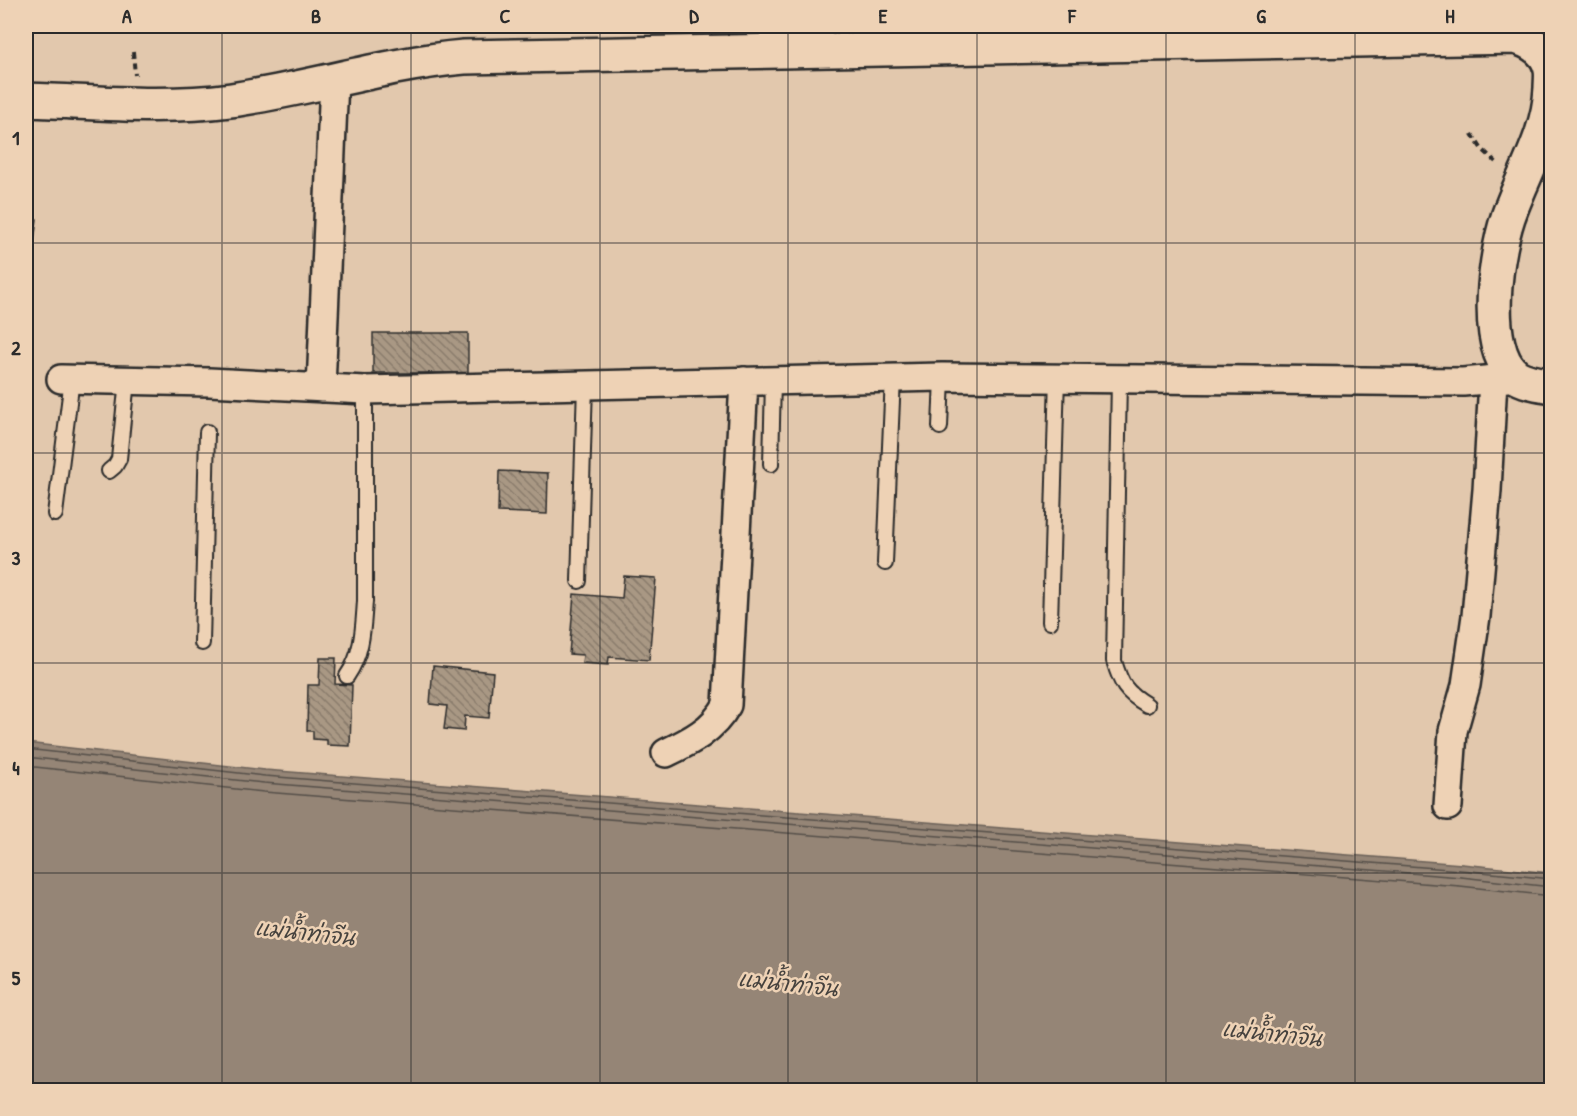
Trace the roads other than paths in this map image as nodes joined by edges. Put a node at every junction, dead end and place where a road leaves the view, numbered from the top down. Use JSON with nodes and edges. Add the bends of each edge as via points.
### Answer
{"nodes":[{"id":1,"x":334,"y":80,"type":"junction"},
{"id":2,"x":26,"y":100,"type":"edge"},
{"id":3,"x":942,"y":376,"type":"junction"},
{"id":4,"x":1057,"y":376,"type":"junction"},
{"id":5,"x":893,"y":378,"type":"junction"},
{"id":6,"x":1506,"y":378,"type":"junction"},
{"id":7,"x":66,"y":379,"type":"joint"},
{"id":8,"x":1119,"y":379,"type":"junction"},
{"id":9,"x":127,"y":380,"type":"junction"},
{"id":10,"x":744,"y":381,"type":"junction"},
{"id":11,"x":773,"y":381,"type":"junction"},
{"id":12,"x":585,"y":385,"type":"junction"},
{"id":13,"x":1551,"y":386,"type":"edge"},
{"id":14,"x":321,"y":388,"type":"junction"},
{"id":15,"x":365,"y":390,"type":"junction"},
{"id":16,"x":940,"y":427,"type":"dead end"},
{"id":17,"x":207,"y":432,"type":"dead end"},
{"id":18,"x":771,"y":464,"type":"dead end"},
{"id":19,"x":109,"y":471,"type":"dead end"},
{"id":20,"x":55,"y":514,"type":"dead end"},
{"id":21,"x":885,"y":563,"type":"dead end"},
{"id":22,"x":579,"y":581,"type":"dead end"},
{"id":23,"x":1050,"y":622,"type":"dead end"},
{"id":24,"x":202,"y":643,"type":"dead end"},
{"id":25,"x":347,"y":676,"type":"dead end"},
{"id":26,"x":1147,"y":705,"type":"dead end"},
{"id":27,"x":666,"y":753,"type":"dead end"},
{"id":28,"x":1448,"y":806,"type":"dead end"}],
"edges":[{"from":1,"to":2,"type":"street","via":[[270,94],[189,104]]},
{"from":1,"to":6,"type":"street","via":[[418,62],[464,57],[1516,37],[1531,42],[1545,55],[1551,70],[1550,104],[1541,139],[1510,211],[1496,268],[1495,327]]},
{"from":1,"to":14,"type":"street"},
{"from":3,"to":4,"type":"street"},
{"from":3,"to":5,"type":"street"},
{"from":3,"to":16,"type":"lane"},
{"from":4,"to":8,"type":"street"},
{"from":4,"to":23,"type":"lane"},
{"from":5,"to":11,"type":"street"},
{"from":5,"to":21,"type":"lane"},
{"from":6,"to":8,"type":"street","via":[[1451,382]]},
{"from":6,"to":13,"type":"street"},
{"from":6,"to":28,"type":"street","via":[[1487,490],[1466,685],[1453,731]]},
{"from":7,"to":9,"type":"street"},
{"from":7,"to":20,"type":"lane"},
{"from":8,"to":26,"type":"lane","via":[[1114,661],[1124,688]]},
{"from":9,"to":14,"type":"street","via":[[209,391]]},
{"from":9,"to":19,"type":"lane","via":[[119,459]]},
{"from":10,"to":11,"type":"street"},
{"from":10,"to":12,"type":"street"},
{"from":10,"to":27,"type":"street","via":[[727,705],[699,736]]},
{"from":11,"to":18,"type":"lane"},
{"from":12,"to":15,"type":"street"},
{"from":12,"to":22,"type":"lane"},
{"from":14,"to":15,"type":"street"},
{"from":15,"to":25,"type":"lane","via":[[364,611],[360,653]]},
{"from":17,"to":24,"type":"lane"}]}
